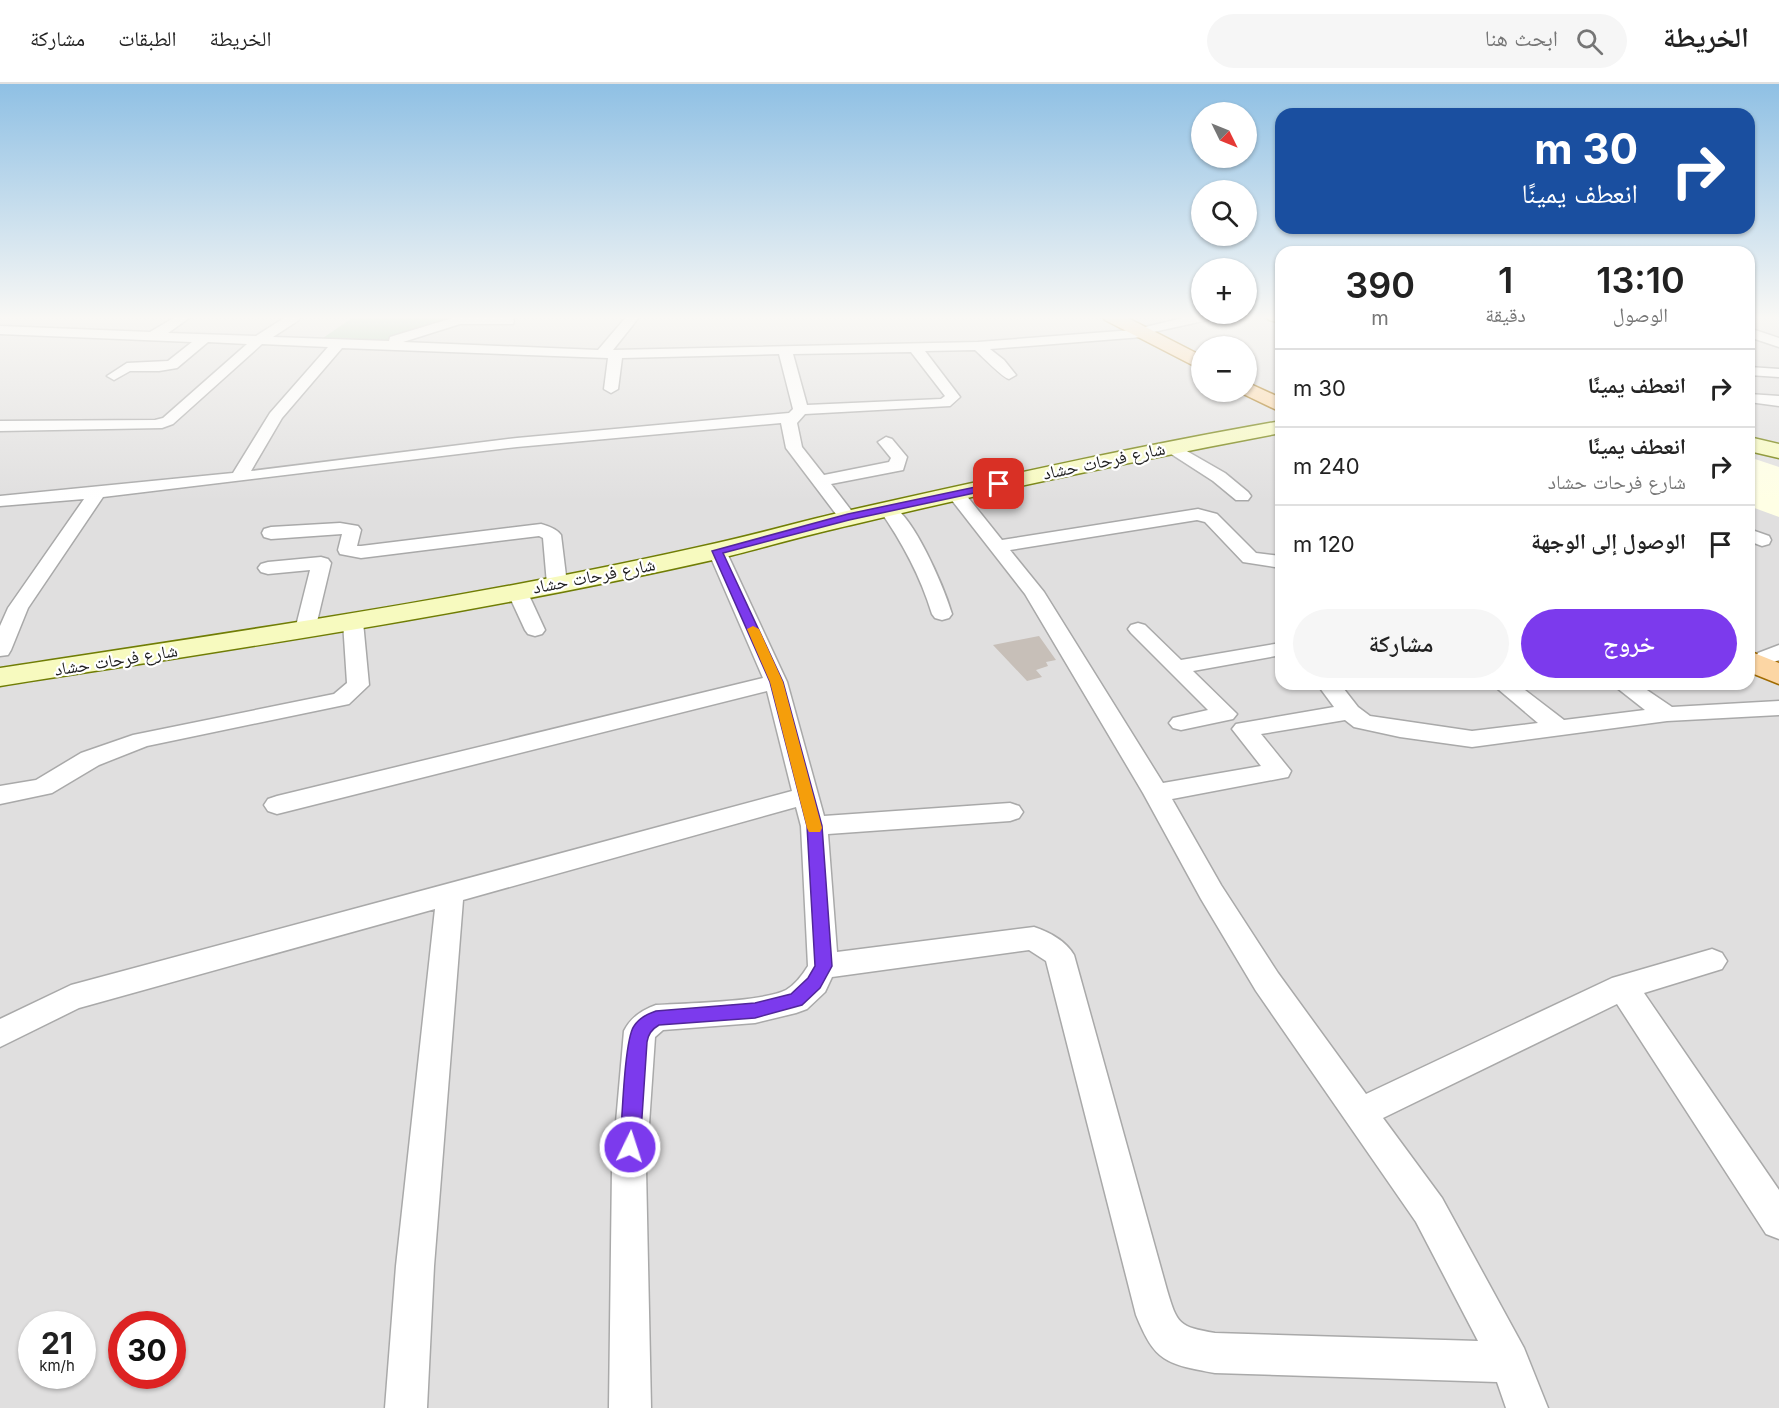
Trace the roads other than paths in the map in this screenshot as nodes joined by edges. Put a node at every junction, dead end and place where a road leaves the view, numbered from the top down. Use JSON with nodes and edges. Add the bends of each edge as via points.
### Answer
{"nodes":[{"id":1,"x":217,"y":378,"type":"edge"},
{"id":2,"x":308,"y":378,"type":"edge"},
{"id":3,"x":610,"y":378,"type":"edge"},
{"id":4,"x":791,"y":378,"type":"edge"},
{"id":5,"x":938,"y":378,"type":"edge"},
{"id":6,"x":611,"y":389,"type":"dead end"},
{"id":7,"x":1257,"y":394,"type":"edge"},
{"id":8,"x":1755,"y":399,"type":"edge"},
{"id":9,"x":1779,"y":401,"type":"edge"},
{"id":10,"x":1275,"y":403,"type":"edge"},
{"id":11,"x":798,"y":413,"type":"junction"},
{"id":12,"x":1275,"y":419,"type":"edge"},
{"id":13,"x":0,"y":426,"type":"edge"},
{"id":14,"x":1275,"y":428,"type":"edge"},
{"id":15,"x":886,"y":441,"type":"dead end"},
{"id":16,"x":1177,"y":446,"type":"junction"},
{"id":17,"x":1755,"y":446,"type":"edge"},
{"id":18,"x":1779,"y":451,"type":"edge"},
{"id":19,"x":239,"y":476,"type":"junction"},
{"id":20,"x":819,"y":481,"type":"junction"},
{"id":21,"x":96,"y":494,"type":"junction"},
{"id":22,"x":956,"y":494,"type":"junction"},
{"id":23,"x":1242,"y":496,"type":"dead end"},
{"id":24,"x":0,"y":501,"type":"edge"},
{"id":25,"x":888,"y":508,"type":"junction"},
{"id":26,"x":848,"y":518,"type":"junction"},
{"id":27,"x":271,"y":533,"type":"dead end"},
{"id":28,"x":999,"y":546,"type":"junction"},
{"id":29,"x":717,"y":551,"type":"junction"},
{"id":30,"x":1275,"y":561,"type":"edge"},
{"id":31,"x":268,"y":568,"type":"dead end"},
{"id":32,"x":557,"y":584,"type":"junction"},
{"id":33,"x":517,"y":591,"type":"junction"},
{"id":34,"x":942,"y":615,"type":"dead end"},
{"id":35,"x":353,"y":622,"type":"junction"},
{"id":36,"x":1138,"y":629,"type":"dead end"},
{"id":37,"x":304,"y":630,"type":"junction"},
{"id":38,"x":534,"y":630,"type":"dead end"},
{"id":39,"x":0,"y":650,"type":"edge"},
{"id":40,"x":1275,"y":650,"type":"edge"},
{"id":41,"x":1176,"y":667,"type":"junction"},
{"id":42,"x":0,"y":677,"type":"edge"},
{"id":43,"x":776,"y":682,"type":"junction"},
{"id":44,"x":1333,"y":690,"type":"edge"},
{"id":45,"x":1511,"y":690,"type":"edge"},
{"id":46,"x":1632,"y":690,"type":"edge"},
{"id":47,"x":1779,"y":708,"type":"edge"},
{"id":48,"x":1350,"y":712,"type":"junction"},
{"id":49,"x":1667,"y":714,"type":"junction"},
{"id":50,"x":1181,"y":723,"type":"dead end"},
{"id":51,"x":1561,"y":729,"type":"junction"},
{"id":52,"x":1156,"y":793,"type":"junction"},
{"id":53,"x":0,"y":795,"type":"edge"},
{"id":54,"x":805,"y":796,"type":"junction"},
{"id":55,"x":277,"y":805,"type":"dead end"},
{"id":56,"x":1010,"y":812,"type":"dead end"},
{"id":57,"x":814,"y":826,"type":"junction"},
{"id":58,"x":450,"y":894,"type":"junction"},
{"id":59,"x":1712,"y":961,"type":"dead end"},
{"id":60,"x":823,"y":966,"type":"junction"},
{"id":61,"x":1623,"y":987,"type":"junction"},
{"id":62,"x":0,"y":1034,"type":"edge"},
{"id":63,"x":1362,"y":1112,"type":"junction"},
{"id":64,"x":1779,"y":1221,"type":"edge"},
{"id":65,"x":1509,"y":1362,"type":"junction"},
{"id":66,"x":405,"y":1408,"type":"edge"},
{"id":67,"x":630,"y":1408,"type":"edge"},
{"id":68,"x":1527,"y":1408,"type":"edge"}],
"edges":[{"from":1,"to":13,"type":"street","via":[[168,421],[156,425]]},
{"from":2,"to":19,"type":"street","via":[[275,416]]},
{"from":3,"to":6,"type":"street"},
{"from":4,"to":11,"type":"street"},
{"from":5,"to":11,"type":"street","via":[[953,397],[945,403]]},
{"from":7,"to":10,"type":"main road"},
{"from":8,"to":9,"type":"street"},
{"from":11,"to":19,"type":"street"},
{"from":11,"to":20,"type":"street","via":[[789,422],[794,448]]},
{"from":12,"to":16,"type":"street","name":"شارع فرحات حشاد"},
{"from":14,"to":16,"type":"street","name":"شارع فرحات حشاد"},
{"from":15,"to":20,"type":"street","via":[[899,457],[897,466]]},
{"from":16,"to":22,"type":"street","name":"شارع فرحات حشاد"},
{"from":16,"to":23,"type":"street"},
{"from":17,"to":18,"type":"street"},
{"from":19,"to":21,"type":"street"},
{"from":20,"to":26,"type":"street"},
{"from":21,"to":24,"type":"street"},
{"from":21,"to":39,"type":"street","via":[[18,608]]},
{"from":22,"to":25,"type":"street","name":"شارع فرحات حشاد"},
{"from":22,"to":28,"type":"street"},
{"from":25,"to":26,"type":"street","name":"شارع فرحات حشاد"},
{"from":25,"to":34,"type":"street","via":[[932,586]]},
{"from":26,"to":29,"type":"street","name":"شارع فرحات حشاد"},
{"from":27,"to":32,"type":"street","via":[[352,530],[347,550],[361,552],[542,530],[552,535]]},
{"from":28,"to":30,"type":"street","via":[[1198,514],[1210,518],[1250,558]]},
{"from":28,"to":52,"type":"street","via":[[1034,592]]},
{"from":29,"to":32,"type":"street","name":"شارع فرحات حشاد"},
{"from":29,"to":43,"type":"street"},
{"from":31,"to":37,"type":"street","via":[[321,563]]},
{"from":32,"to":33,"type":"street","name":"شارع فرحات حشاد"},
{"from":33,"to":35,"type":"street","name":"شارع فرحات حشاد"},
{"from":33,"to":38,"type":"street"},
{"from":35,"to":37,"type":"street","name":"شارع فرحات حشاد"},
{"from":35,"to":53,"type":"street","via":[[358,685],[341,699],[141,740],[90,759],[43,787]]},
{"from":36,"to":41,"type":"street"},
{"from":37,"to":42,"type":"street","name":"شارع فرحات حشاد"},
{"from":40,"to":41,"type":"street"},
{"from":41,"to":50,"type":"street","via":[[1225,714]]},
{"from":43,"to":54,"type":"street"},
{"from":43,"to":55,"type":"street"},
{"from":44,"to":48,"type":"street"},
{"from":45,"to":51,"type":"street"},
{"from":46,"to":49,"type":"street"},
{"from":47,"to":49,"type":"street"},
{"from":48,"to":51,"type":"street","via":[[1362,722],[1472,739]]},
{"from":48,"to":52,"type":"street","via":[[1244,729],[1279,771]]},
{"from":49,"to":51,"type":"street"},
{"from":52,"to":63,"type":"street","via":[[1211,892],[1268,982]]},
{"from":54,"to":57,"type":"street"},
{"from":54,"to":58,"type":"street"},
{"from":56,"to":57,"type":"street"},
{"from":57,"to":60,"type":"street"},
{"from":58,"to":62,"type":"street","via":[[71,998]]},
{"from":58,"to":66,"type":"street"},
{"from":59,"to":61,"type":"street"},
{"from":60,"to":65,"type":"street","via":[[1034,938],[1059,955],[1153,1304],[1165,1334],[1173,1341],[1215,1353]]},
{"from":60,"to":67,"type":"street","via":[[814,983],[796,1000],[755,1011],[656,1018],[640,1031],[628,1168]]},
{"from":61,"to":63,"type":"street"},
{"from":61,"to":64,"type":"street"},
{"from":63,"to":65,"type":"street","via":[[1429,1210]]},
{"from":65,"to":68,"type":"street"}]}
